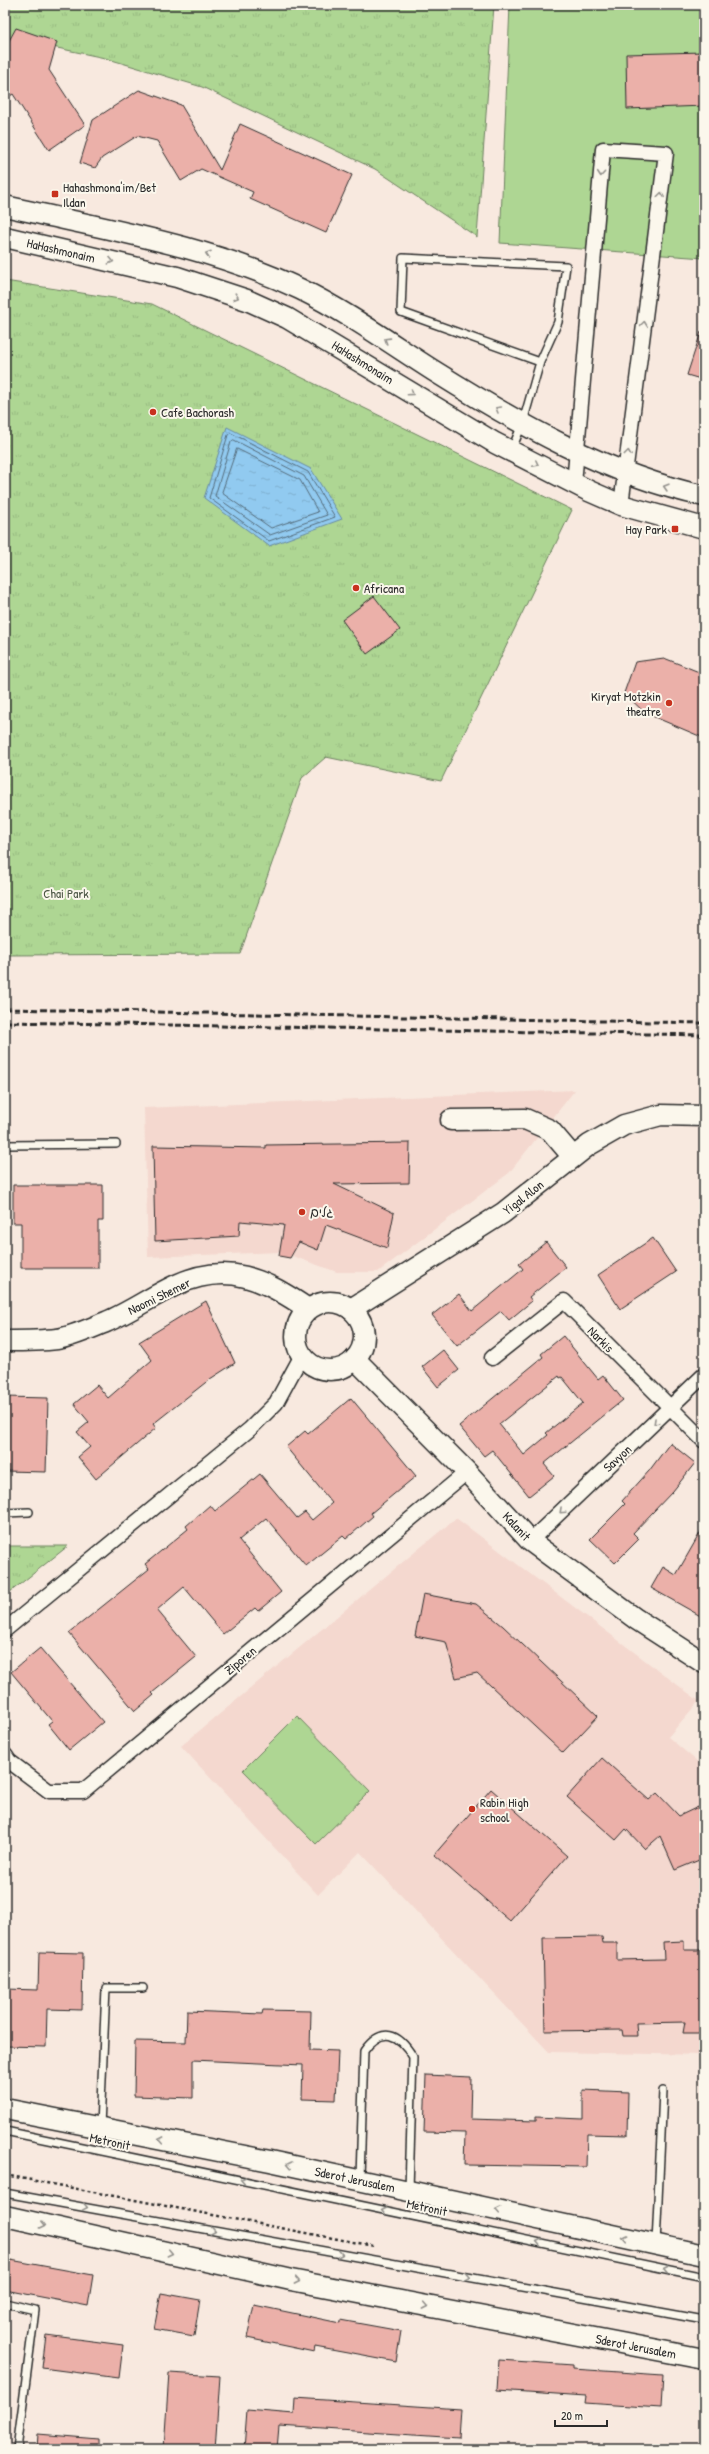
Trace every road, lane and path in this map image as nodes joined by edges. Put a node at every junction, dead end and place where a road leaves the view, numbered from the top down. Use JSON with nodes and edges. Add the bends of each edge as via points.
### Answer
{"nodes":[{"id":1,"x":5,"y":206,"type":"edge"},
{"id":2,"x":5,"y":237,"type":"edge"},
{"id":3,"x":540,"y":362,"type":"junction"},
{"id":4,"x":522,"y":422,"type":"junction"},
{"id":5,"x":511,"y":451,"type":"junction"},
{"id":6,"x":578,"y":451,"type":"junction"},
{"id":7,"x":625,"y":473,"type":"junction"},
{"id":8,"x":574,"y":484,"type":"junction"},
{"id":9,"x":704,"y":496,"type":"edge"},
{"id":10,"x":621,"y":505,"type":"junction"},
{"id":11,"x":704,"y":528,"type":"edge"},
{"id":12,"x":704,"y":1116,"type":"edge"},
{"id":13,"x":451,"y":1120,"type":"dead end"},
{"id":14,"x":5,"y":1144,"type":"edge"},
{"id":15,"x":116,"y":1144,"type":"dead end"},
{"id":16,"x":573,"y":1157,"type":"junction"},
{"id":17,"x":308,"y":1309,"type":"junction"},
{"id":18,"x":351,"y":1309,"type":"junction"},
{"id":19,"x":5,"y":1341,"type":"edge"},
{"id":20,"x":302,"y":1355,"type":"junction"},
{"id":21,"x":492,"y":1358,"type":"dead end"},
{"id":22,"x":355,"y":1359,"type":"junction"},
{"id":23,"x":704,"y":1375,"type":"edge"},
{"id":24,"x":670,"y":1409,"type":"junction"},
{"id":25,"x":704,"y":1441,"type":"edge"},
{"id":26,"x":467,"y":1472,"type":"junction"},
{"id":27,"x":29,"y":1512,"type":"dead end"},
{"id":28,"x":5,"y":1513,"type":"edge"},
{"id":29,"x":530,"y":1541,"type":"junction"},
{"id":30,"x":5,"y":1630,"type":"edge"},
{"id":31,"x":704,"y":1663,"type":"edge"},
{"id":32,"x":5,"y":1755,"type":"edge"},
{"id":33,"x":143,"y":1988,"type":"dead end"},
{"id":34,"x":663,"y":2090,"type":"dead end"},
{"id":35,"x":5,"y":2108,"type":"edge"},
{"id":36,"x":100,"y":2128,"type":"junction"},
{"id":37,"x":5,"y":2131,"type":"edge"},
{"id":38,"x":5,"y":2175,"type":"edge"},
{"id":39,"x":360,"y":2181,"type":"junction"},
{"id":40,"x":409,"y":2191,"type":"junction"},
{"id":41,"x":5,"y":2193,"type":"edge"},
{"id":42,"x":5,"y":2216,"type":"edge"},
{"id":43,"x":656,"y":2244,"type":"junction"},
{"id":44,"x":377,"y":2246,"type":"dead end"},
{"id":45,"x":704,"y":2255,"type":"edge"},
{"id":46,"x":704,"y":2276,"type":"edge"},
{"id":47,"x":5,"y":2303,"type":"edge"},
{"id":48,"x":704,"y":2320,"type":"edge"},
{"id":49,"x":704,"y":2359,"type":"edge"},
{"id":50,"x":17,"y":2449,"type":"edge"}],
"edges":[{"from":4,"to":1,"type":"street","one_way":true,"via":[[301,290],[258,271],[186,247]]},
{"from":2,"to":5,"type":"street","name":"HaHashmonaim","one_way":true,"via":[[177,277],[247,300],[319,336]]},
{"from":3,"to":3,"type":"lane","via":[[558,322],[566,266],[404,258],[401,312]]},
{"from":3,"to":4,"type":"lane"},
{"from":4,"to":5,"type":"lane"},
{"from":4,"to":6,"type":"street"},
{"from":5,"to":8,"type":"street","name":"HaHashmonaim","one_way":true},
{"from":6,"to":7,"type":"street"},
{"from":7,"to":6,"type":"street","one_way":true,"via":[[666,154],[603,149]]},
{"from":6,"to":8,"type":"street"},
{"from":9,"to":7,"type":"street","one_way":true},
{"from":7,"to":10,"type":"street"},
{"from":8,"to":10,"type":"street","name":"HaHashmonaim"},
{"from":10,"to":11,"type":"street","name":"HaHashmonaim"},
{"from":12,"to":16,"type":"street","name":"Yigal Alon","via":[[661,1115],[624,1125],[589,1144]]},
{"from":13,"to":16,"type":"street","via":[[525,1119],[550,1130]]},
{"from":14,"to":15,"type":"lane"},
{"from":16,"to":18,"type":"street","name":"Yigal Alon","via":[[503,1213]]},
{"from":17,"to":18,"type":"street","via":[[318,1303],[329,1301]]},
{"from":17,"to":19,"type":"street","name":"Naomi Shemer","via":[[280,1290],[257,1279],[232,1273],[204,1275],[176,1285],[106,1322],[58,1339]]},
{"from":17,"to":20,"type":"street","via":[[296,1328],[296,1339]]},
{"from":18,"to":22,"type":"street","via":[[363,1328],[362,1344]]},
{"from":20,"to":22,"type":"street","via":[[314,1366],[325,1370],[336,1370]]},
{"from":20,"to":30,"type":"street","via":[[276,1403],[250,1429]]},
{"from":21,"to":24,"type":"street","name":"Narkis","via":[[564,1301]]},
{"from":22,"to":26,"type":"street","name":"Kalanit"},
{"from":23,"to":24,"type":"street","name":"Savyon"},
{"from":24,"to":25,"type":"street","name":"Narkis"},
{"from":24,"to":29,"type":"street","name":"Savyon","one_way":true},
{"from":26,"to":29,"type":"street","name":"Kalanit"},
{"from":26,"to":32,"type":"street","name":"Ziporen","via":[[83,1791],[49,1791],[9,1761]]},
{"from":27,"to":28,"type":"lane"},
{"from":29,"to":31,"type":"street","name":"Kalanit","via":[[636,1619]]},
{"from":33,"to":36,"type":"lane","via":[[106,1988]]},
{"from":34,"to":43,"type":"lane"},
{"from":35,"to":36,"type":"street","name":"Sderot Jerusalem"},
{"from":39,"to":36,"type":"street","name":"Sderot Jerusalem","one_way":true},
{"from":46,"to":37,"type":"lane","name":"Metronit","one_way":true},
{"from":38,"to":44,"type":"path"},
{"from":39,"to":40,"type":"street","name":"Sderot Jerusalem"},
{"from":39,"to":40,"type":"lane","via":[[364,2051],[371,2041],[380,2036],[393,2035],[405,2043],[413,2057]]},
{"from":43,"to":40,"type":"street","name":"Sderot Jerusalem","one_way":true},
{"from":41,"to":48,"type":"lane","one_way":true},
{"from":42,"to":49,"type":"street","name":"Sderot Jerusalem","one_way":true,"via":[[291,2280]]},
{"from":43,"to":45,"type":"street","name":"Sderot Jerusalem"},
{"from":47,"to":50,"type":"lane","via":[[35,2310]]}]}
